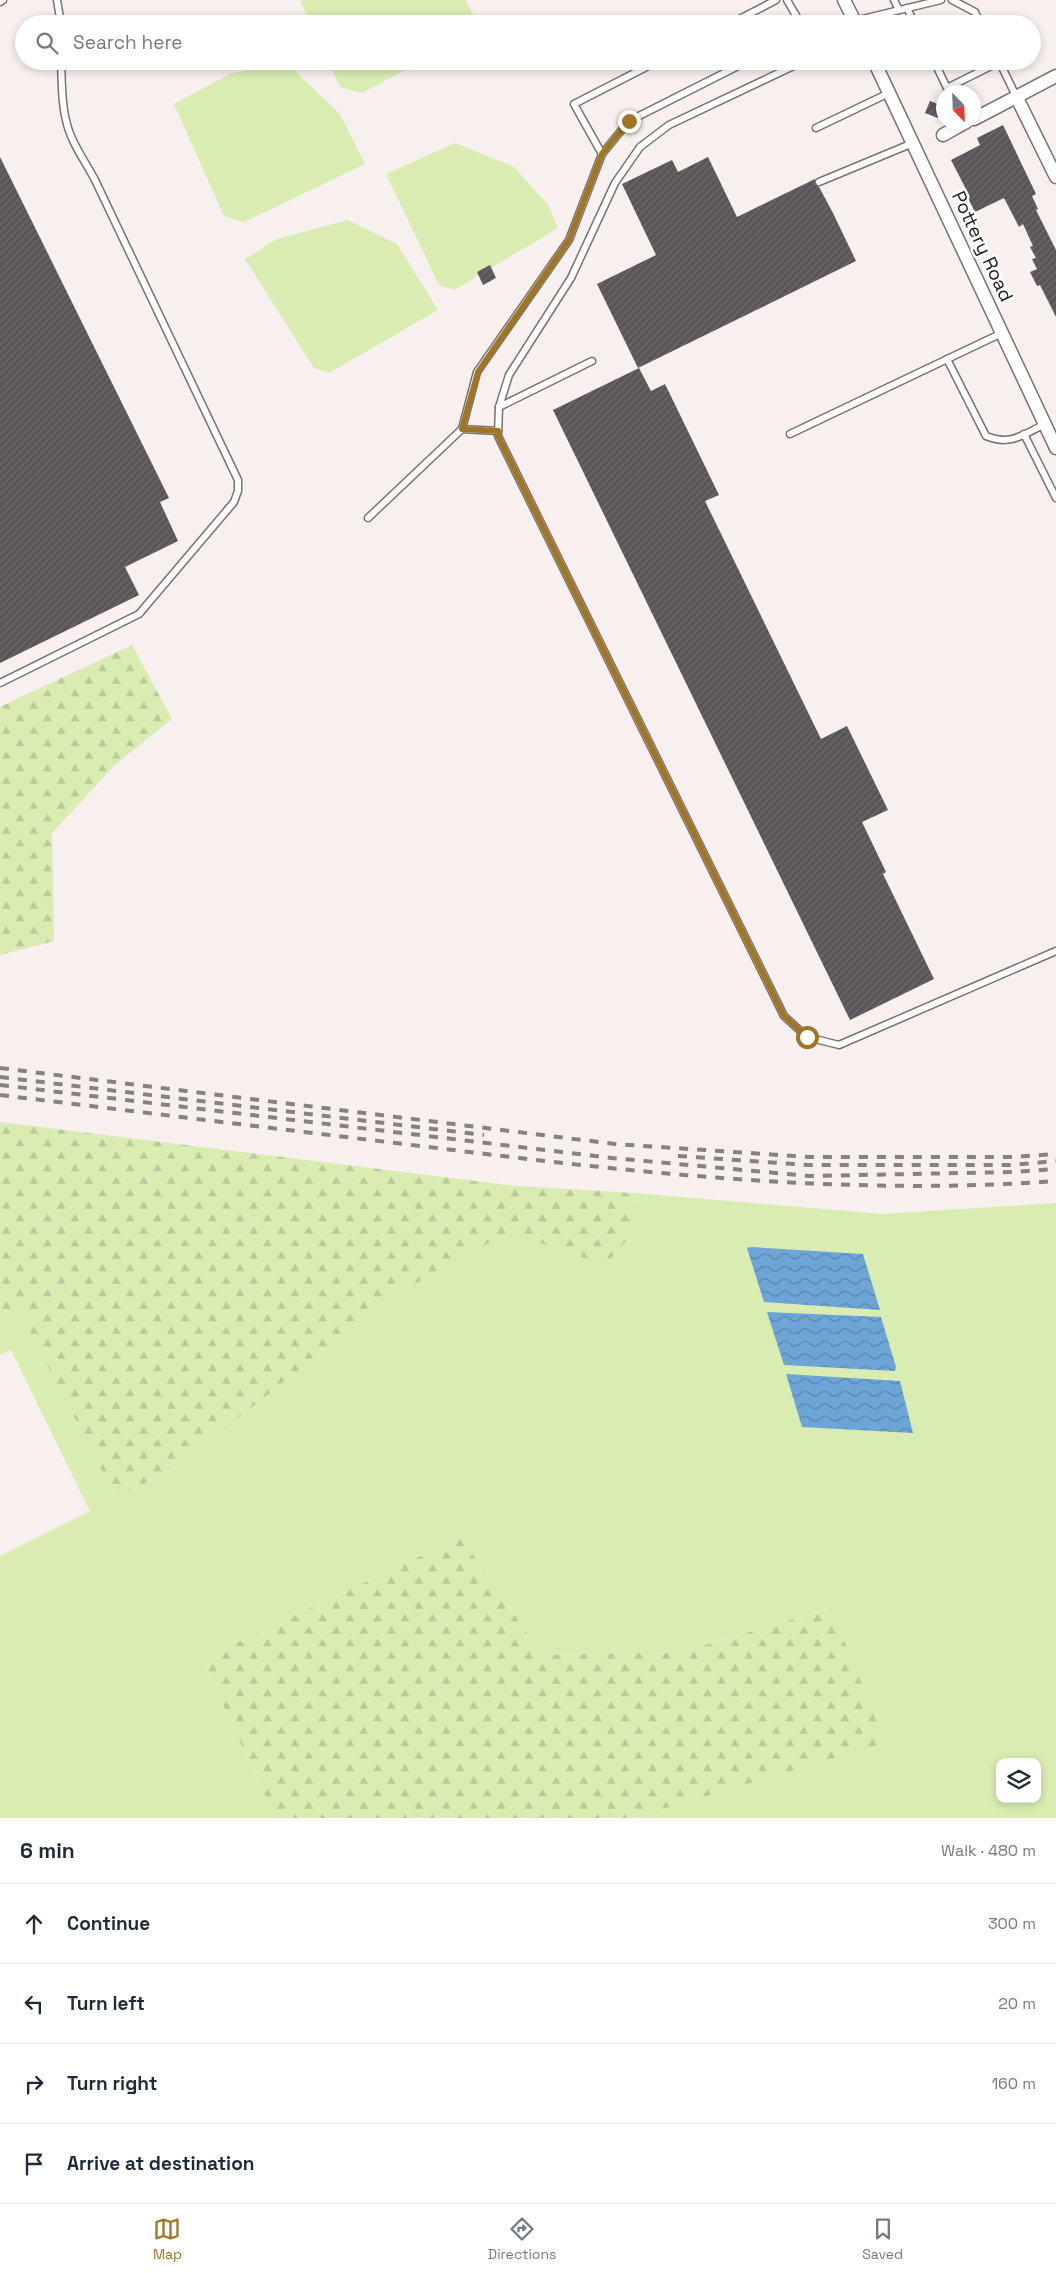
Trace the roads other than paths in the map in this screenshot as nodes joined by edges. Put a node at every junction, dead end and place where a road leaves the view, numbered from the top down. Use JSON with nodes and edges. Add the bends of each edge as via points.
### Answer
{"nodes":[{"id":1,"x":57,"y":0,"type":"edge"},
{"id":2,"x":776,"y":0,"type":"edge"},
{"id":3,"x":787,"y":0,"type":"edge"},
{"id":4,"x":844,"y":0,"type":"edge"},
{"id":5,"x":894,"y":0,"type":"edge"},
{"id":6,"x":941,"y":0,"type":"edge"},
{"id":7,"x":952,"y":0,"type":"edge"},
{"id":8,"x":907,"y":8,"type":"junction"},
{"id":9,"x":898,"y":10,"type":"junction"},
{"id":10,"x":60,"y":15,"type":"edge"},
{"id":11,"x":747,"y":15,"type":"edge"},
{"id":12,"x":796,"y":15,"type":"edge"},
{"id":13,"x":852,"y":15,"type":"edge"},
{"id":14,"x":880,"y":15,"type":"edge"},
{"id":15,"x":910,"y":15,"type":"edge"},
{"id":16,"x":976,"y":15,"type":"edge"},
{"id":17,"x":61,"y":70,"type":"edge"},
{"id":18,"x":640,"y":70,"type":"edge"},
{"id":19,"x":730,"y":70,"type":"edge"},
{"id":20,"x":785,"y":70,"type":"edge"},
{"id":21,"x":878,"y":70,"type":"edge"},
{"id":22,"x":938,"y":70,"type":"edge"},
{"id":23,"x":982,"y":70,"type":"edge"},
{"id":24,"x":1003,"y":70,"type":"edge"},
{"id":25,"x":1056,"y":76,"type":"edge"},
{"id":26,"x":889,"y":93,"type":"junction"},
{"id":27,"x":1016,"y":96,"type":"junction"},
{"id":28,"x":981,"y":114,"type":"edge"},
{"id":29,"x":816,"y":128,"type":"dead end"},
{"id":30,"x":952,"y":130,"type":"edge"},
{"id":31,"x":943,"y":135,"type":"dead end"},
{"id":32,"x":914,"y":143,"type":"junction"},
{"id":33,"x":602,"y":154,"type":"junction"},
{"id":34,"x":1056,"y":177,"type":"edge"},
{"id":35,"x":819,"y":182,"type":"dead end"},
{"id":36,"x":1002,"y":333,"type":"junction"},
{"id":37,"x":948,"y":359,"type":"junction"},
{"id":38,"x":592,"y":361,"type":"dead end"},
{"id":39,"x":499,"y":407,"type":"junction"},
{"id":40,"x":1045,"y":424,"type":"junction"},
{"id":41,"x":462,"y":429,"type":"junction"},
{"id":42,"x":498,"y":431,"type":"junction"},
{"id":43,"x":790,"y":434,"type":"dead end"},
{"id":44,"x":1024,"y":434,"type":"junction"},
{"id":45,"x":1056,"y":448,"type":"edge"},
{"id":46,"x":1056,"y":498,"type":"edge"},
{"id":47,"x":368,"y":518,"type":"dead end"},
{"id":48,"x":0,"y":683,"type":"edge"},
{"id":49,"x":1056,"y":951,"type":"edge"}],
"edges":[{"from":1,"to":10,"type":"lane"},
{"from":2,"to":11,"type":"lane"},
{"from":3,"to":12,"type":"lane"},
{"from":4,"to":13,"type":"street"},
{"from":5,"to":9,"type":"lane"},
{"from":6,"to":8,"type":"lane"},
{"from":7,"to":16,"type":"lane"},
{"from":8,"to":9,"type":"lane"},
{"from":8,"to":15,"type":"lane"},
{"from":9,"to":14,"type":"lane"},
{"from":17,"to":48,"type":"lane","via":[[62,98],[72,138],[238,480],[238,492],[234,502],[139,614]]},
{"from":18,"to":33,"type":"lane","via":[[574,104]]},
{"from":19,"to":33,"type":"lane","via":[[629,121]]},
{"from":20,"to":39,"type":"lane","via":[[669,125],[640,147],[615,183],[571,278],[509,375]]},
{"from":21,"to":26,"type":"street","name":"Pottery Road"},
{"from":22,"to":23,"type":"lane","via":[[947,88]]},
{"from":24,"to":27,"type":"lane"},
{"from":25,"to":27,"type":"street"},
{"from":26,"to":29,"type":"lane"},
{"from":26,"to":32,"type":"street","name":"Pottery Road"},
{"from":27,"to":28,"type":"street"},
{"from":27,"to":34,"type":"street"},
{"from":30,"to":31,"type":"street"},
{"from":32,"to":35,"type":"lane"},
{"from":32,"to":36,"type":"street","name":"Pottery Road"},
{"from":33,"to":41,"type":"lane","via":[[569,240],[478,372]]},
{"from":36,"to":37,"type":"lane"},
{"from":36,"to":40,"type":"street","name":"Pottery Road"},
{"from":37,"to":43,"type":"lane"},
{"from":37,"to":44,"type":"lane","via":[[986,436],[1000,441],[1013,440]]},
{"from":38,"to":39,"type":"lane"},
{"from":39,"to":42,"type":"lane"},
{"from":40,"to":44,"type":"lane"},
{"from":40,"to":45,"type":"street","name":"Pottery Road"},
{"from":41,"to":42,"type":"lane"},
{"from":41,"to":47,"type":"lane"},
{"from":42,"to":49,"type":"lane","via":[[502,445],[784,1016],[807,1037],[839,1045]]},
{"from":44,"to":46,"type":"lane"}]}
